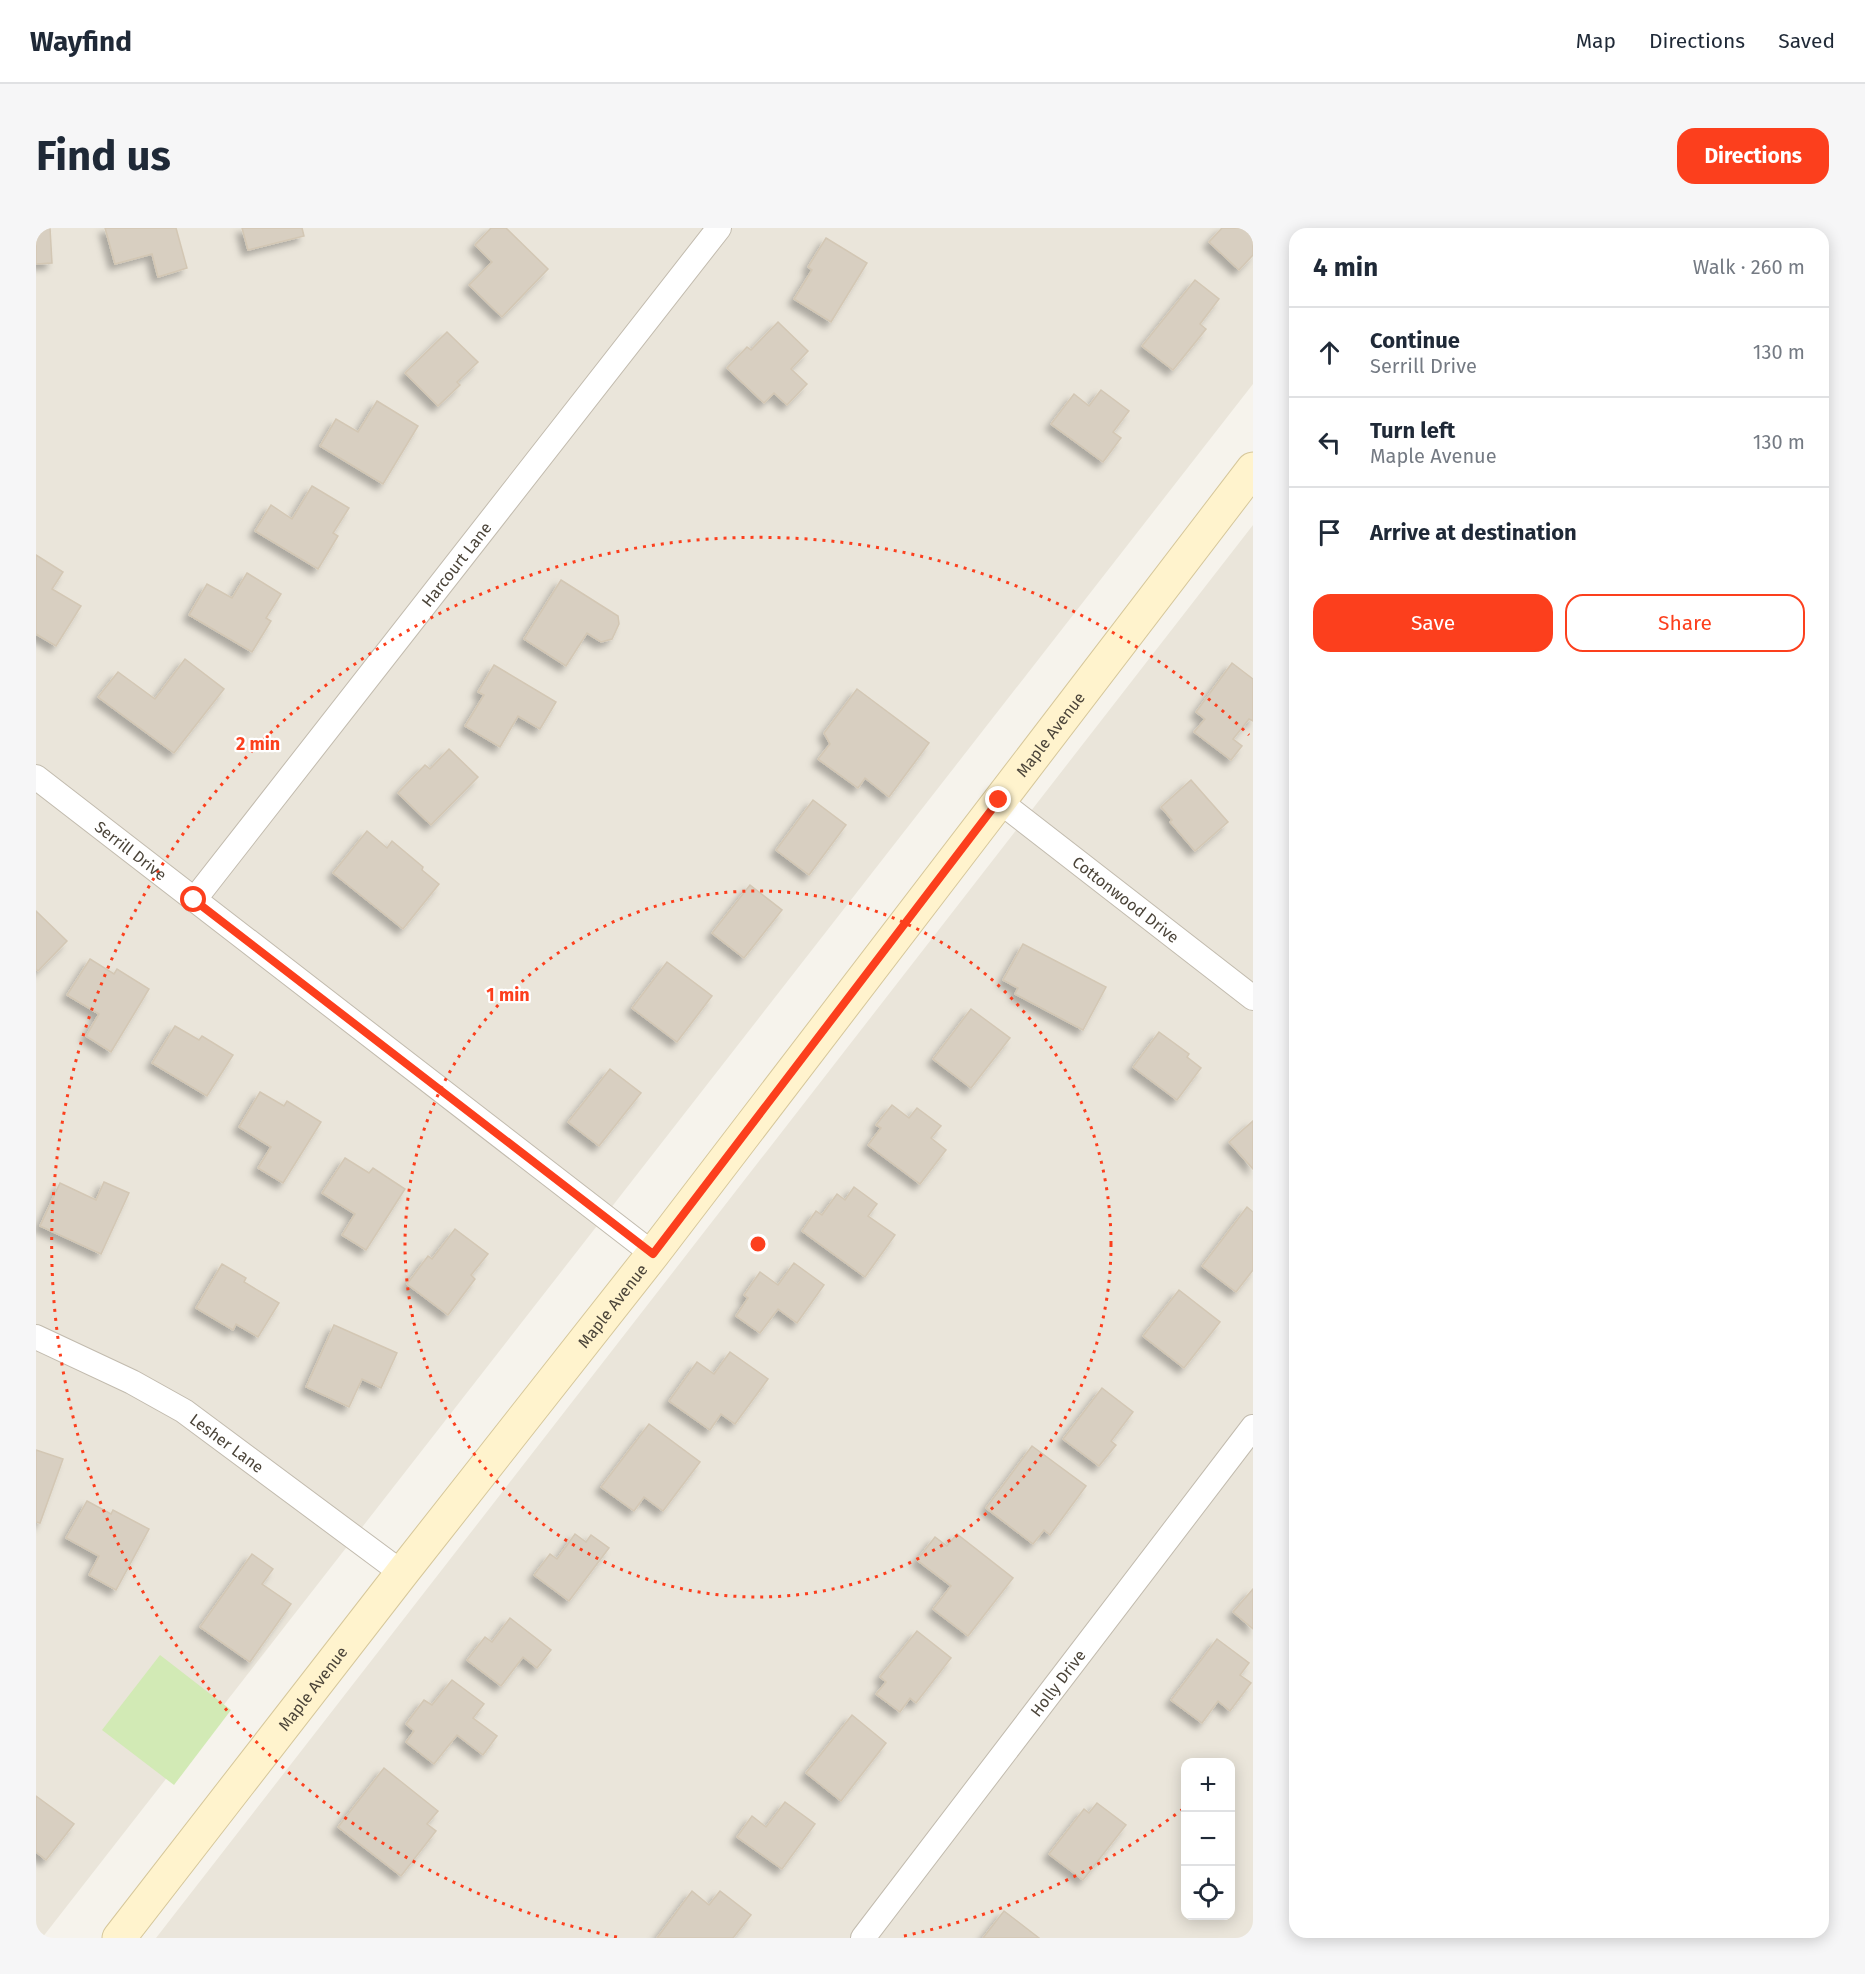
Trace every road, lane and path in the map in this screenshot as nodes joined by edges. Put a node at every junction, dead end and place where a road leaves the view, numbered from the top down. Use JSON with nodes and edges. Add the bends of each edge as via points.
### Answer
{"nodes":[{"id":1,"x":718,"y":228,"type":"edge"},
{"id":2,"x":1253,"y":469,"type":"edge"},
{"id":3,"x":36,"y":777,"type":"edge"},
{"id":4,"x":999,"y":800,"type":"junction"},
{"id":5,"x":194,"y":900,"type":"junction"},
{"id":6,"x":1253,"y":998,"type":"edge"},
{"id":7,"x":653,"y":1254,"type":"junction"},
{"id":8,"x":36,"y":1337,"type":"edge"},
{"id":9,"x":1253,"y":1427,"type":"edge"},
{"id":10,"x":402,"y":1573,"type":"junction"},
{"id":11,"x":119,"y":1938,"type":"edge"},
{"id":12,"x":863,"y":1938,"type":"edge"}],
"edges":[{"from":1,"to":5,"type":"street","name":"Harcourt Lane"},
{"from":2,"to":4,"type":"street","name":"Maple Avenue"},
{"from":3,"to":5,"type":"street","name":"Serrill Drive"},
{"from":4,"to":6,"type":"street","name":"Cottonwood Drive"},
{"from":4,"to":7,"type":"street","name":"Maple Avenue"},
{"from":5,"to":7,"type":"street","name":"Serrill Drive"},
{"from":7,"to":10,"type":"street","name":"Maple Avenue"},
{"from":8,"to":10,"type":"street","name":"Lesher Lane","via":[[132,1382],[184,1412]]},
{"from":9,"to":12,"type":"street","name":"Holly Drive"},
{"from":10,"to":11,"type":"street","name":"Maple Avenue"}]}
